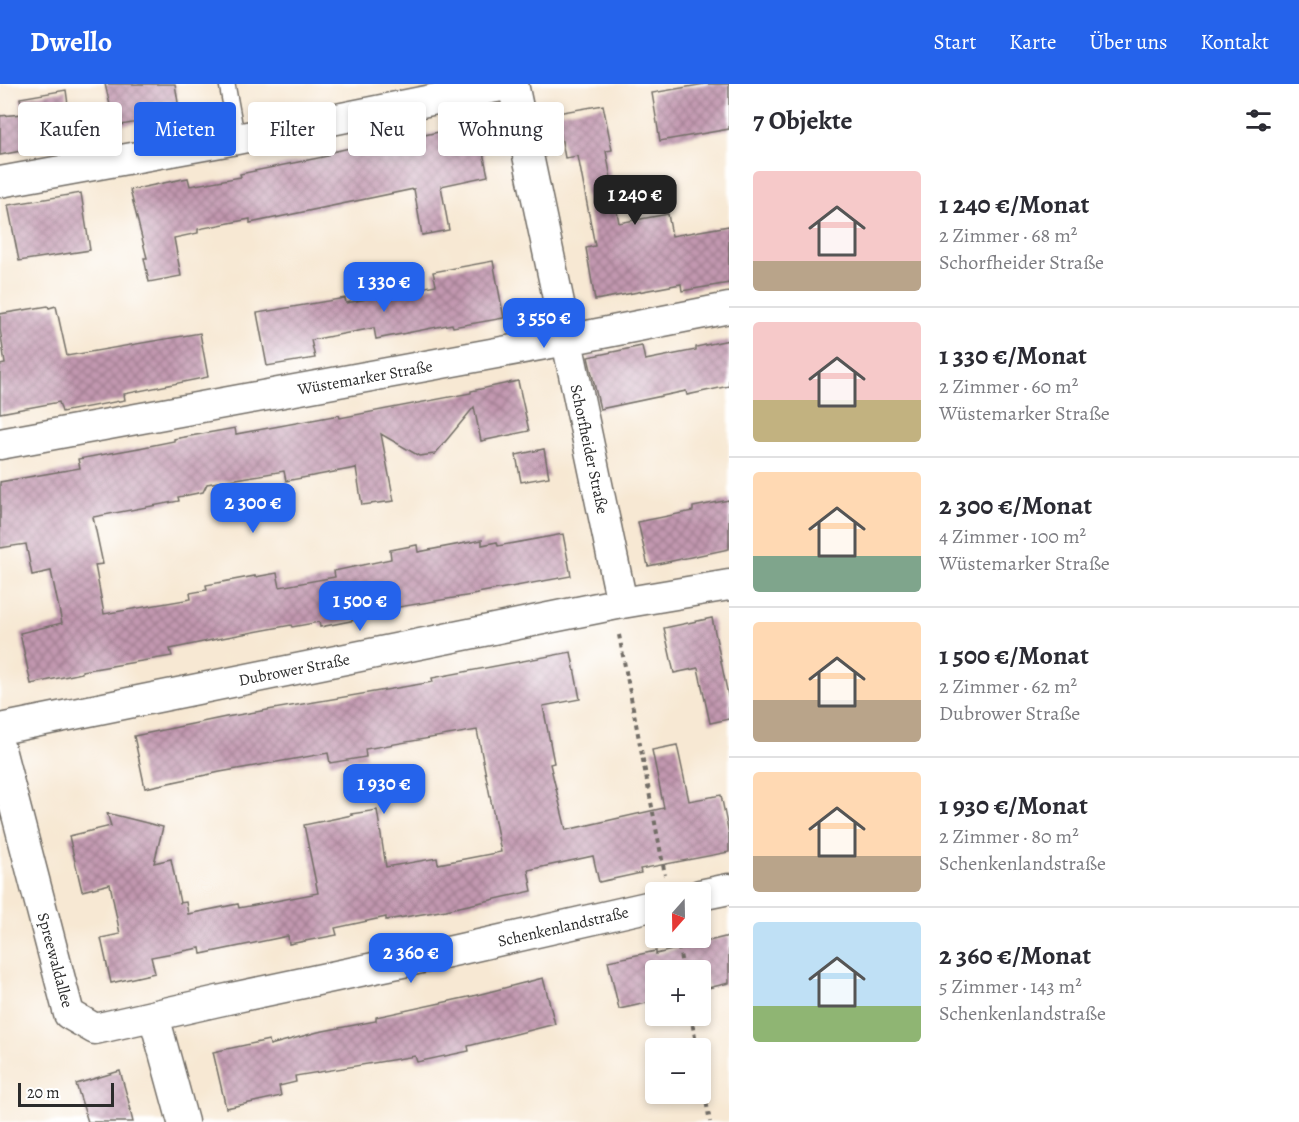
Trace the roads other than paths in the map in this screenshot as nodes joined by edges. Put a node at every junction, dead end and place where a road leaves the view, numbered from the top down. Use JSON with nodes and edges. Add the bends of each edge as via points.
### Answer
{"nodes":[{"id":1,"x":227,"y":84,"type":"edge"},
{"id":2,"x":512,"y":84,"type":"edge"},
{"id":3,"x":237,"y":139,"type":"junction"},
{"id":4,"x":0,"y":182,"type":"edge"},
{"id":5,"x":729,"y":308,"type":"edge"},
{"id":6,"x":567,"y":340,"type":"junction"},
{"id":7,"x":0,"y":444,"type":"edge"},
{"id":8,"x":729,"y":585,"type":"edge"},
{"id":9,"x":618,"y":604,"type":"junction"},
{"id":10,"x":0,"y":729,"type":"edge"},
{"id":11,"x":0,"y":748,"type":"edge"},
{"id":12,"x":729,"y":889,"type":"edge"},
{"id":13,"x":711,"y":893,"type":"edge"},
{"id":14,"x":645,"y":897,"type":"edge"},
{"id":15,"x":154,"y":1016,"type":"junction"},
{"id":16,"x":183,"y":1122,"type":"edge"}],
"edges":[{"from":1,"to":3,"type":"lane"},
{"from":2,"to":3,"type":"street"},
{"from":2,"to":6,"type":"street","name":"Schorfheider Straße"},
{"from":3,"to":4,"type":"street"},
{"from":5,"to":6,"type":"street","name":"Wüstemarker Straße"},
{"from":6,"to":7,"type":"street","name":"Wüstemarker Straße"},
{"from":6,"to":9,"type":"street","name":"Schorfheider Straße"},
{"from":8,"to":9,"type":"street","name":"Dubrower Straße"},
{"from":9,"to":10,"type":"street","name":"Dubrower Straße"},
{"from":11,"to":15,"type":"street","name":"Spreewaldallee","via":[[69,1014],[95,1029]]},
{"from":12,"to":13,"type":"street"},
{"from":14,"to":15,"type":"street","name":"Schenkenlandstraße","via":[[415,959]]},
{"from":15,"to":16,"type":"street"}]}
